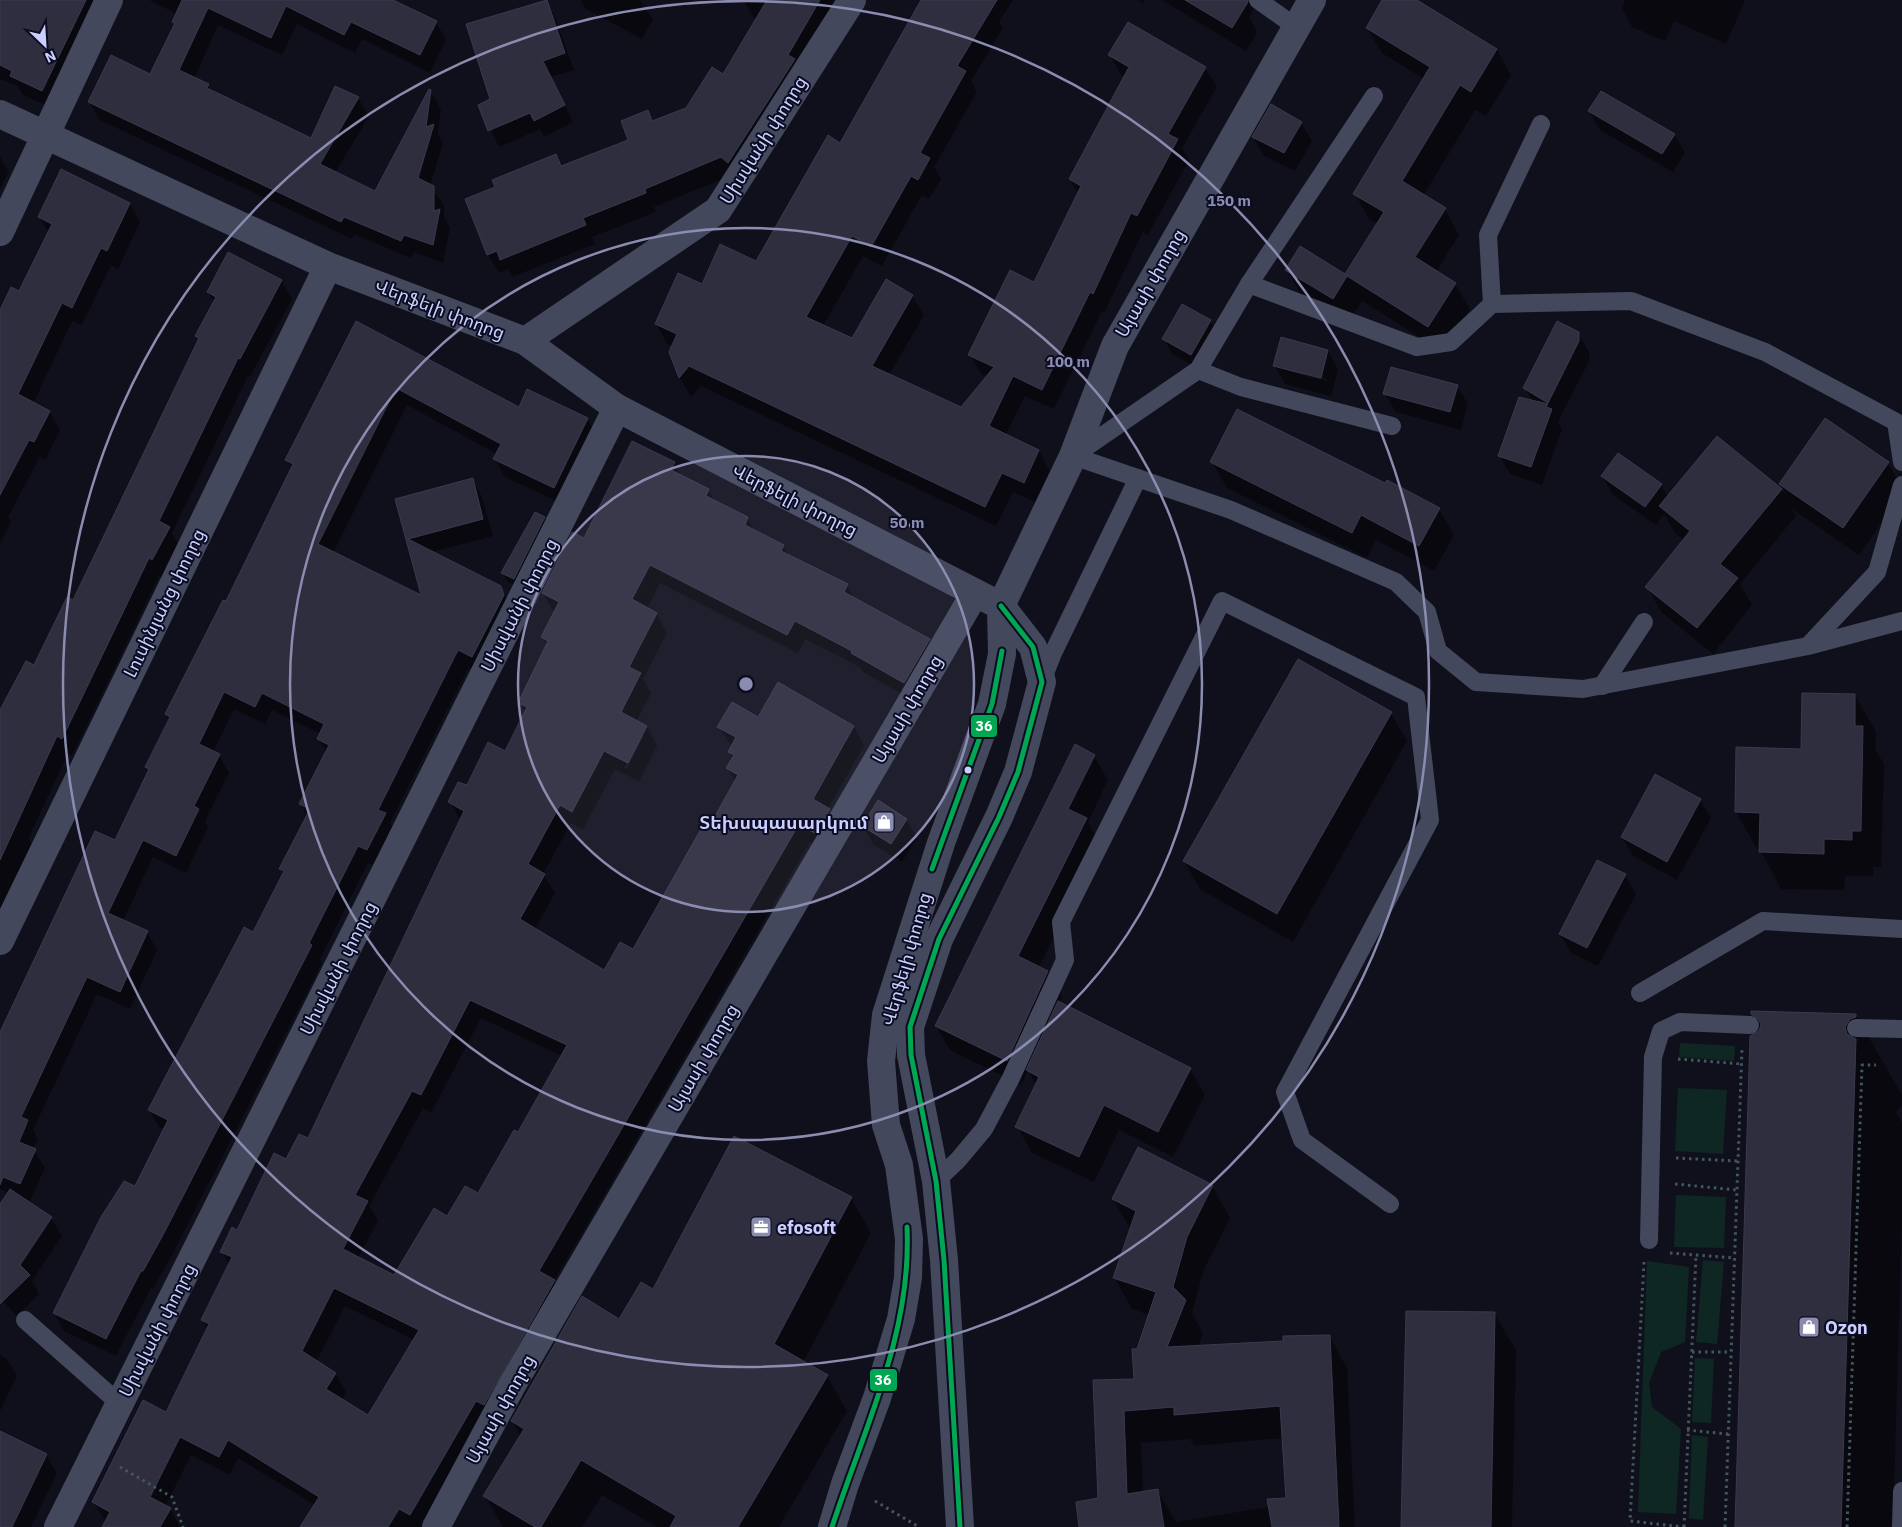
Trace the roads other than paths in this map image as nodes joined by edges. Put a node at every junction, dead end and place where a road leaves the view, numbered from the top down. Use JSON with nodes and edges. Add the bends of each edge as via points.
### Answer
{"nodes":[{"id":1,"x":109,"y":0,"type":"edge"},
{"id":2,"x":852,"y":0,"type":"edge"},
{"id":3,"x":1258,"y":0,"type":"edge"},
{"id":4,"x":1312,"y":0,"type":"edge"},
{"id":5,"x":1296,"y":26,"type":"junction"},
{"id":6,"x":1374,"y":96,"type":"dead end"},
{"id":7,"x":0,"y":114,"type":"edge"},
{"id":8,"x":1541,"y":124,"type":"dead end"},
{"id":9,"x":45,"y":135,"type":"junction"},
{"id":10,"x":0,"y":232,"type":"edge"},
{"id":11,"x":328,"y":266,"type":"junction"},
{"id":12,"x":1249,"y":284,"type":"junction"},
{"id":13,"x":1492,"y":304,"type":"junction"},
{"id":14,"x":525,"y":341,"type":"junction"},
{"id":15,"x":1198,"y":370,"type":"junction"},
{"id":16,"x":617,"y":408,"type":"junction"},
{"id":17,"x":1392,"y":426,"type":"dead end"},
{"id":18,"x":1073,"y":456,"type":"junction"},
{"id":19,"x":1902,"y":462,"type":"edge"},
{"id":20,"x":1138,"y":478,"type":"junction"},
{"id":21,"x":1902,"y":485,"type":"edge"},
{"id":22,"x":975,"y":592,"type":"junction"},
{"id":23,"x":1001,"y":606,"type":"junction"},
{"id":24,"x":1902,"y":621,"type":"edge"},
{"id":25,"x":1644,"y":622,"type":"dead end"},
{"id":26,"x":1808,"y":646,"type":"junction"},
{"id":27,"x":1042,"y":682,"type":"junction"},
{"id":28,"x":1602,"y":686,"type":"junction"},
{"id":29,"x":1902,"y":929,"type":"edge"},
{"id":30,"x":0,"y":941,"type":"edge"},
{"id":31,"x":1640,"y":993,"type":"dead end"},
{"id":32,"x":1746,"y":1024,"type":"road end"},
{"id":33,"x":1856,"y":1028,"type":"dead end"},
{"id":34,"x":1902,"y":1029,"type":"edge"},
{"id":35,"x":936,"y":1181,"type":"junction"},
{"id":36,"x":1390,"y":1204,"type":"dead end"},
{"id":37,"x":1651,"y":1248,"type":"road end"},
{"id":38,"x":25,"y":1320,"type":"dead end"},
{"id":39,"x":120,"y":1404,"type":"junction"},
{"id":40,"x":1902,"y":1491,"type":"edge"},
{"id":41,"x":58,"y":1527,"type":"edge"},
{"id":42,"x":436,"y":1527,"type":"edge"},
{"id":43,"x":832,"y":1527,"type":"edge"},
{"id":44,"x":960,"y":1527,"type":"edge"},
{"id":45,"x":1901,"y":1527,"type":"edge"}],
"edges":[{"from":1,"to":9,"type":"street"},
{"from":2,"to":14,"type":"street","name":"Սիսվանի փողոց","via":[[718,210]]},
{"from":3,"to":5,"type":"lane"},
{"from":4,"to":5,"type":"street","name":"Այասի փողոց"},
{"from":5,"to":18,"type":"street","name":"Այասի փողոց","via":[[1115,346]]},
{"from":6,"to":12,"type":"lane"},
{"from":7,"to":9,"type":"street","name":"Վերֆելի փողոց"},
{"from":8,"to":13,"type":"lane","via":[[1488,236]]},
{"from":9,"to":10,"type":"street"},
{"from":9,"to":11,"type":"street","name":"Վերֆելի փողոց"},
{"from":11,"to":14,"type":"street","name":"Վերֆելի փողոց"},
{"from":11,"to":30,"type":"street","name":"Լուսինյանց փողոց"},
{"from":12,"to":13,"type":"lane","via":[[1417,347],[1451,342]]},
{"from":12,"to":15,"type":"lane"},
{"from":13,"to":19,"type":"lane","via":[[1631,301],[1756,348],[1896,422]]},
{"from":14,"to":16,"type":"street","name":"Վերֆելի փողոց"},
{"from":15,"to":17,"type":"lane","via":[[1241,386]]},
{"from":15,"to":18,"type":"lane"},
{"from":16,"to":22,"type":"street","name":"Վերֆելի փողոց"},
{"from":16,"to":39,"type":"street","name":"Սիսվանի փողոց"},
{"from":18,"to":20,"type":"lane"},
{"from":18,"to":23,"type":"street","name":"Այասի փողոց"},
{"from":20,"to":27,"type":"lane"},
{"from":20,"to":28,"type":"lane","via":[[1232,510],[1396,582],[1427,612],[1438,651],[1476,682],[1583,690]]},
{"from":21,"to":26,"type":"lane","via":[[1877,572]]},
{"from":22,"to":23,"type":"street","name":"Վերֆելի փողոց"},
{"from":22,"to":42,"type":"street","name":"Այասի փողոց","via":[[512,1385]]},
{"from":23,"to":27,"type":"street","via":[[1033,647]]},
{"from":23,"to":43,"type":"street","name":"Վերֆելի փողոց","via":[[1002,654],[992,704],[941,844],[886,1015],[881,1061],[886,1125],[898,1165],[909,1239],[908,1278],[898,1328],[877,1398]]},
{"from":24,"to":26,"type":"lane"},
{"from":25,"to":28,"type":"lane"},
{"from":26,"to":28,"type":"lane"},
{"from":27,"to":35,"type":"street","via":[[1018,772],[939,939],[910,1028],[911,1054]]},
{"from":29,"to":31,"type":"lane","via":[[1763,921]]},
{"from":32,"to":37,"type":"lane","via":[[1680,1022],[1662,1031],[1652,1057]]},
{"from":33,"to":34,"type":"lane"},
{"from":35,"to":36,"type":"lane","via":[[984,1129],[1010,1078],[1065,960],[1062,922],[1222,601],[1416,697],[1430,820],[1285,1092],[1302,1140]]},
{"from":35,"to":44,"type":"street","via":[[944,1260]]},
{"from":38,"to":39,"type":"lane"},
{"from":39,"to":41,"type":"street","name":"Սիսվանի փողոց"},
{"from":40,"to":45,"type":"lane"}]}
